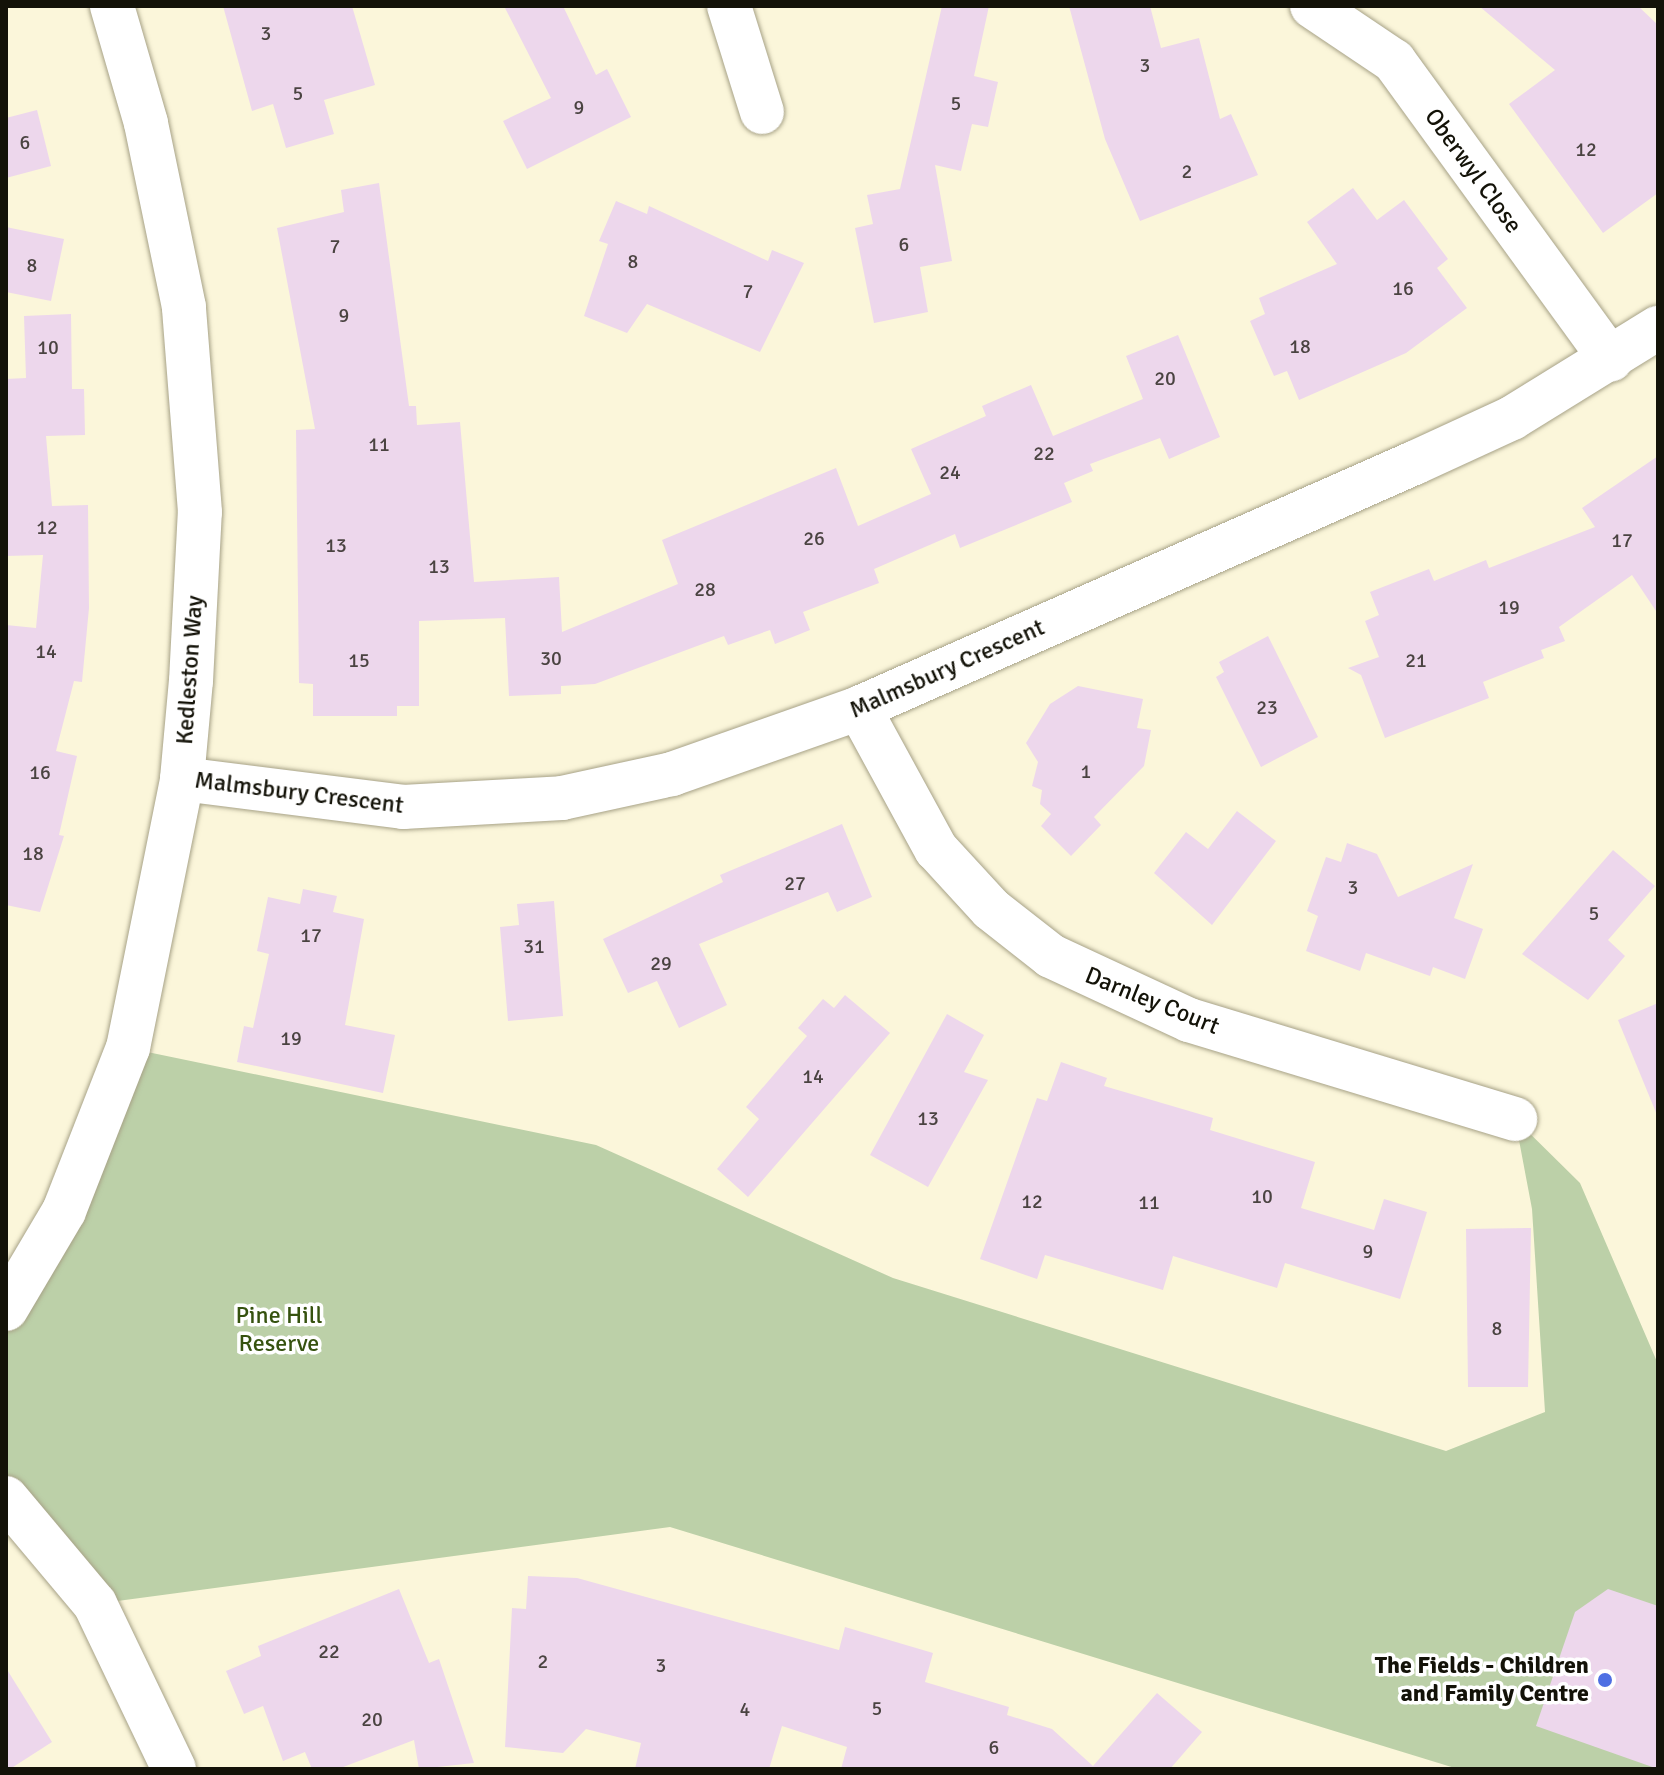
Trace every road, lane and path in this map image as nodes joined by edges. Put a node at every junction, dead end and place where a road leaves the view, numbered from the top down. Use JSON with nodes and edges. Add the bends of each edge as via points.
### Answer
{"nodes":[{"id":1,"x":112,"y":6,"type":"edge"},
{"id":2,"x":729,"y":6,"type":"edge"},
{"id":3,"x":1312,"y":6,"type":"edge"},
{"id":4,"x":762,"y":112,"type":"dead end"},
{"id":5,"x":1658,"y":328,"type":"edge"},
{"id":6,"x":1611,"y":360,"type":"junction"},
{"id":7,"x":859,"y":708,"type":"junction"},
{"id":8,"x":182,"y":779,"type":"junction"},
{"id":9,"x":1515,"y":1119,"type":"dead end"},
{"id":10,"x":6,"y":1309,"type":"edge"},
{"id":11,"x":6,"y":1498,"type":"edge"},
{"id":12,"x":174,"y":1769,"type":"edge"}],
"edges":[{"from":1,"to":8,"type":"street","name":"Kedleston Way","via":[[169,227],[196,421],[200,512]]},
{"from":2,"to":4,"type":"street"},
{"from":3,"to":6,"type":"street","name":"Oberwyl Close","via":[[1394,61]]},
{"from":5,"to":6,"type":"street","name":"Malmsbury Crescent"},
{"from":6,"to":7,"type":"street","name":"Malmsbury Crescent","via":[[1428,457]]},
{"from":7,"to":8,"type":"street","name":"Malmsbury Crescent","via":[[672,774],[562,798],[403,807]]},
{"from":7,"to":9,"type":"street","name":"Darnley Court","via":[[936,849],[991,909],[1051,956],[1189,1020]]},
{"from":8,"to":10,"type":"street","name":"Kedleston Way","via":[[119,1078],[64,1211]]},
{"from":11,"to":12,"type":"street","via":[[95,1604]]}]}
